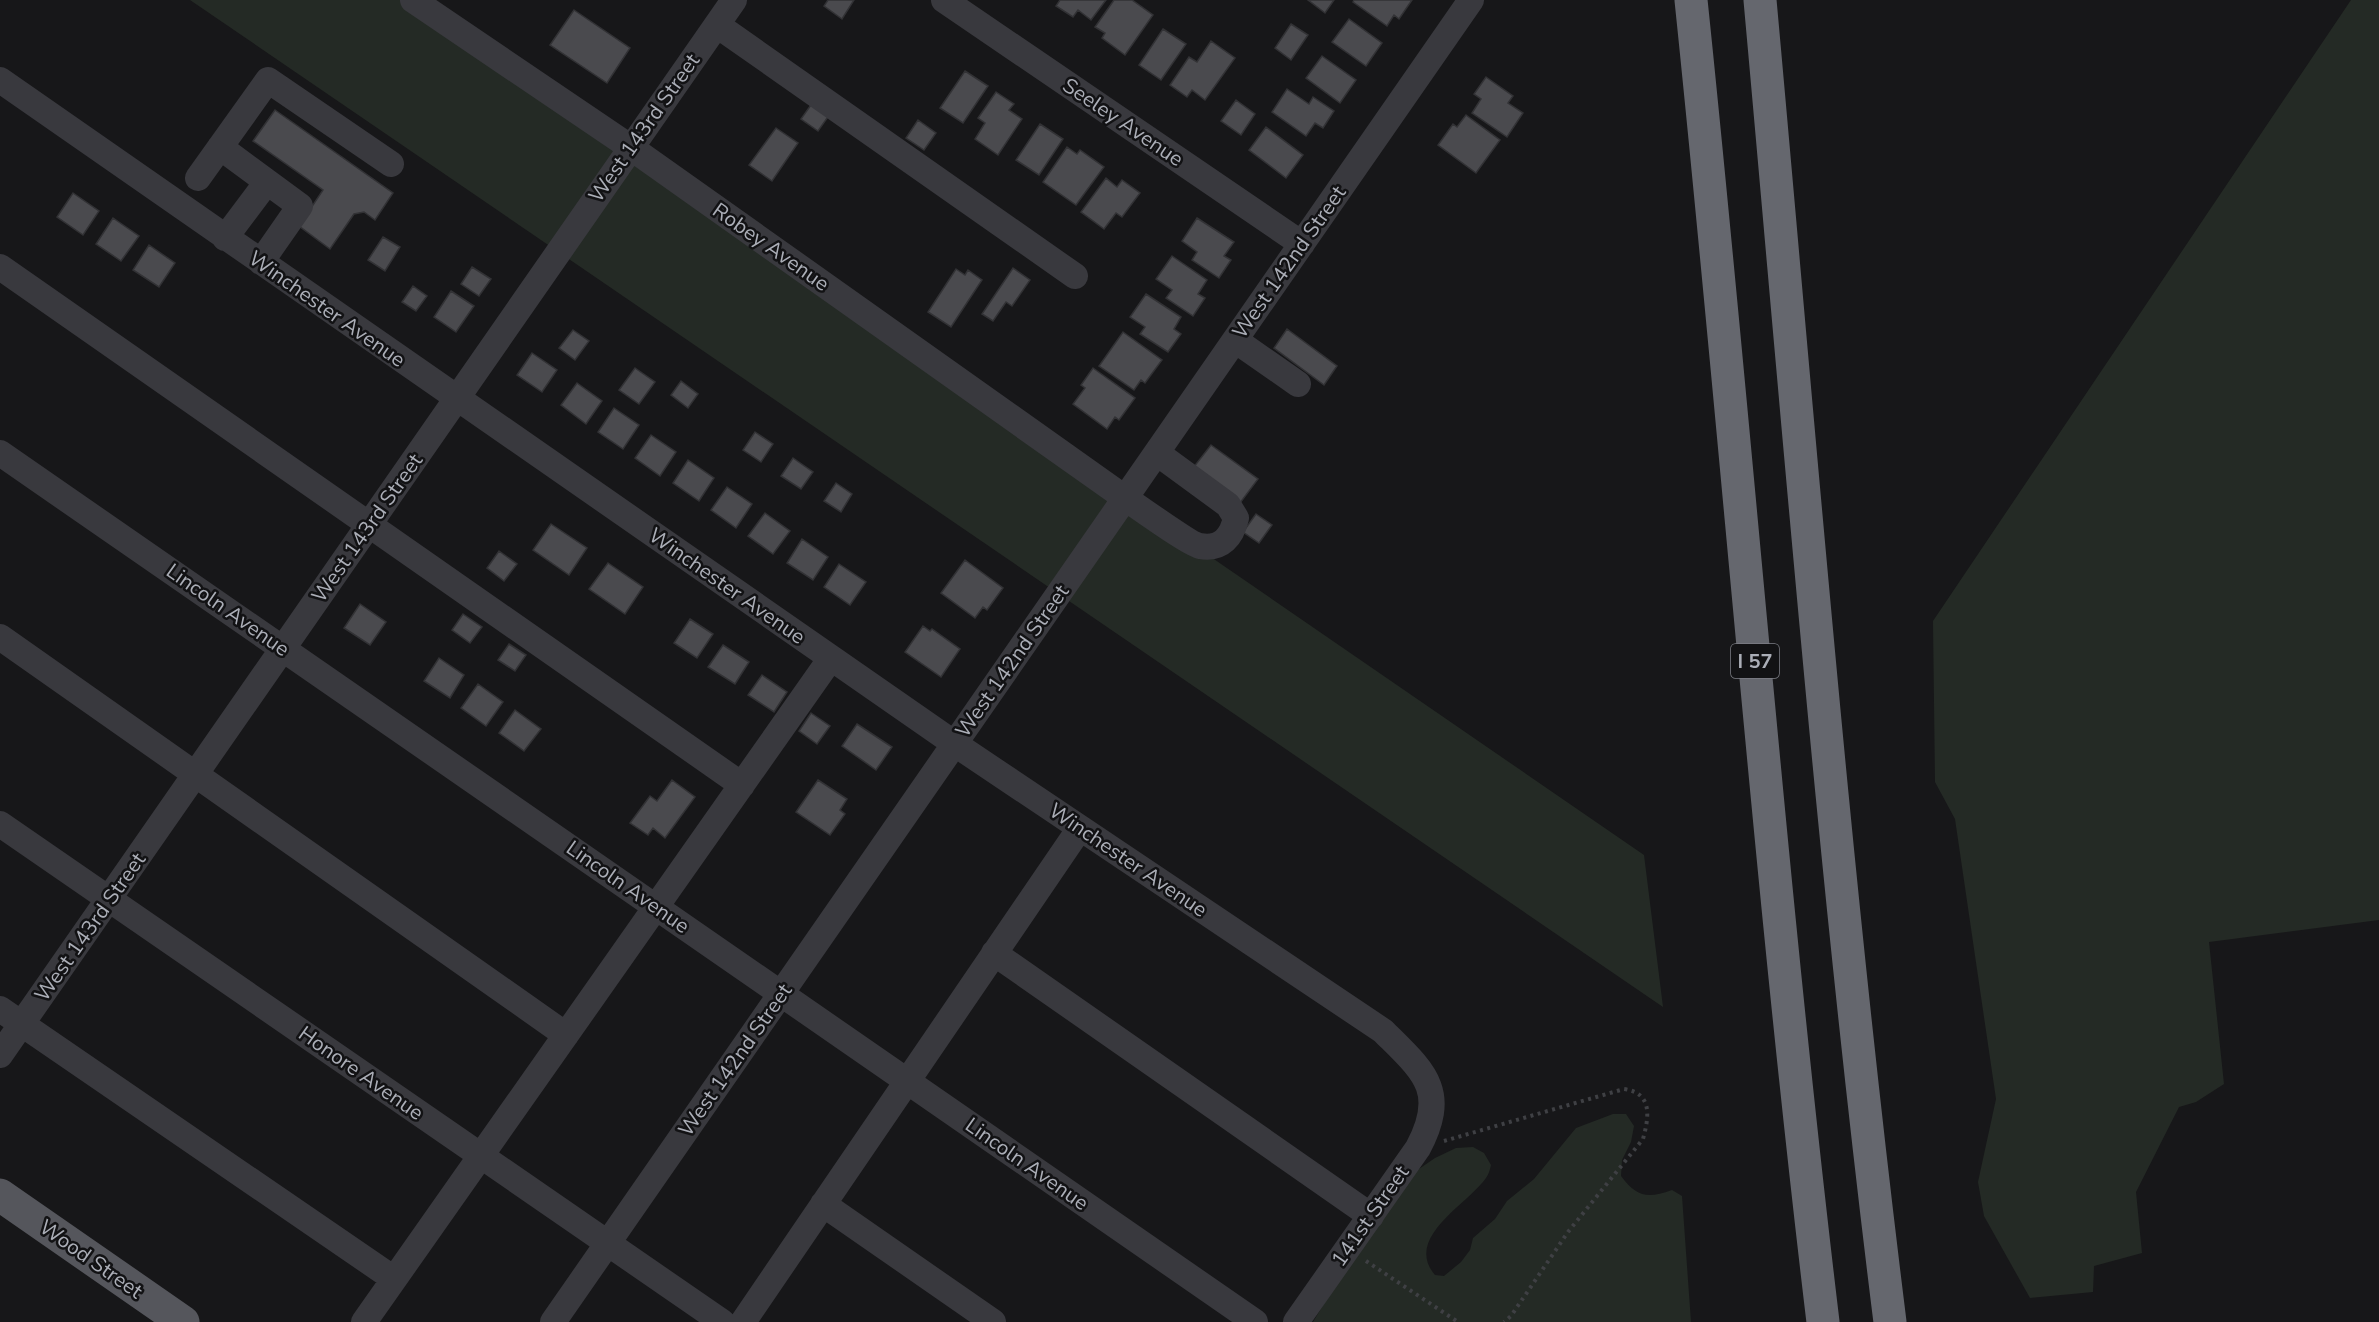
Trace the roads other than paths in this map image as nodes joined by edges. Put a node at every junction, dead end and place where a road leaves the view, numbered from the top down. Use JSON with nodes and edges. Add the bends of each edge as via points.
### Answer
{"nodes":[{"id":1,"x":413,"y":0,"type":"edge"},
{"id":2,"x":734,"y":0,"type":"edge"},
{"id":3,"x":944,"y":0,"type":"edge"},
{"id":4,"x":1471,"y":0,"type":"edge"},
{"id":5,"x":1691,"y":0,"type":"edge"},
{"id":6,"x":1760,"y":0,"type":"edge"},
{"id":7,"x":717,"y":25,"type":"junction"},
{"id":8,"x":0,"y":80,"type":"edge"},
{"id":9,"x":220,"y":147,"type":"junction"},
{"id":10,"x":630,"y":147,"type":"junction"},
{"id":11,"x":391,"y":164,"type":"dead end"},
{"id":12,"x":198,"y":178,"type":"dead end"},
{"id":13,"x":267,"y":182,"type":"junction"},
{"id":14,"x":225,"y":237,"type":"junction"},
{"id":15,"x":1302,"y":244,"type":"junction"},
{"id":16,"x":261,"y":262,"type":"junction"},
{"id":17,"x":0,"y":267,"type":"edge"},
{"id":18,"x":1075,"y":276,"type":"dead end"},
{"id":19,"x":1235,"y":340,"type":"junction"},
{"id":20,"x":1298,"y":384,"type":"dead end"},
{"id":21,"x":457,"y":399,"type":"junction"},
{"id":22,"x":0,"y":453,"type":"edge"},
{"id":23,"x":1157,"y":453,"type":"junction"},
{"id":24,"x":1125,"y":498,"type":"junction"},
{"id":25,"x":369,"y":525,"type":"junction"},
{"id":26,"x":0,"y":637,"type":"edge"},
{"id":27,"x":284,"y":648,"type":"junction"},
{"id":28,"x":831,"y":658,"type":"junction"},
{"id":29,"x":955,"y":744,"type":"junction"},
{"id":30,"x":196,"y":774,"type":"junction"},
{"id":31,"x":742,"y":785,"type":"junction"},
{"id":32,"x":0,"y":824,"type":"edge"},
{"id":33,"x":1080,"y":828,"type":"junction"},
{"id":34,"x":109,"y":899,"type":"junction"},
{"id":35,"x":656,"y":907,"type":"junction"},
{"id":36,"x":994,"y":953,"type":"junction"},
{"id":37,"x":781,"y":994,"type":"junction"},
{"id":38,"x":0,"y":1009,"type":"edge"},
{"id":39,"x":22,"y":1024,"type":"junction"},
{"id":40,"x":566,"y":1035,"type":"junction"},
{"id":41,"x":0,"y":1056,"type":"edge"},
{"id":42,"x":907,"y":1081,"type":"junction"},
{"id":43,"x":1433,"y":1105,"type":"joint"},
{"id":44,"x":480,"y":1156,"type":"junction"},
{"id":45,"x":0,"y":1195,"type":"edge"},
{"id":46,"x":823,"y":1204,"type":"junction"},
{"id":47,"x":1371,"y":1216,"type":"junction"},
{"id":48,"x":607,"y":1244,"type":"junction"},
{"id":49,"x":394,"y":1279,"type":"junction"},
{"id":50,"x":183,"y":1322,"type":"edge"},
{"id":51,"x":364,"y":1322,"type":"edge"},
{"id":52,"x":553,"y":1322,"type":"edge"},
{"id":53,"x":722,"y":1322,"type":"edge"},
{"id":54,"x":743,"y":1322,"type":"edge"},
{"id":55,"x":993,"y":1322,"type":"edge"},
{"id":56,"x":1255,"y":1322,"type":"edge"},
{"id":57,"x":1296,"y":1322,"type":"edge"},
{"id":58,"x":1823,"y":1322,"type":"edge"},
{"id":59,"x":1890,"y":1322,"type":"edge"}],
"edges":[{"from":1,"to":10,"type":"street","name":"Robey Avenue"},
{"from":2,"to":7,"type":"street","name":"West 143rd Street"},
{"from":3,"to":15,"type":"street","name":"Seeley Avenue"},
{"from":4,"to":15,"type":"street","name":"West 142nd Street"},
{"from":5,"to":58,"type":"highway","number":"I 57","via":[[1795,1094]]},
{"from":6,"to":59,"type":"highway","via":[[1865,1124]]},
{"from":7,"to":10,"type":"street","name":"West 143rd Street"},
{"from":7,"to":18,"type":"street"},
{"from":8,"to":14,"type":"street","name":"Winchester Avenue"},
{"from":9,"to":11,"type":"street","via":[[268,80]]},
{"from":9,"to":12,"type":"street"},
{"from":9,"to":13,"type":"street"},
{"from":10,"to":21,"type":"street","name":"West 143rd Street"},
{"from":10,"to":24,"type":"street","name":"Robey Avenue"},
{"from":13,"to":14,"type":"street"},
{"from":13,"to":16,"type":"street","via":[[300,206]]},
{"from":14,"to":16,"type":"street","name":"Winchester Avenue"},
{"from":15,"to":19,"type":"street","name":"West 142nd Street"},
{"from":16,"to":21,"type":"street","name":"Winchester Avenue"},
{"from":17,"to":25,"type":"street"},
{"from":19,"to":20,"type":"street"},
{"from":19,"to":23,"type":"street","name":"West 142nd Street"},
{"from":21,"to":25,"type":"street","name":"West 143rd Street"},
{"from":21,"to":28,"type":"street","name":"Winchester Avenue"},
{"from":22,"to":27,"type":"street","name":"Lincoln Avenue"},
{"from":23,"to":24,"type":"street","name":"West 142nd Street"},
{"from":23,"to":24,"type":"street","name":"Robey Avenue","via":[[1228,505],[1236,518],[1233,534],[1221,544],[1200,547]]},
{"from":24,"to":29,"type":"street","name":"West 142nd Street"},
{"from":25,"to":27,"type":"street","name":"West 143rd Street"},
{"from":25,"to":31,"type":"street"},
{"from":26,"to":30,"type":"street"},
{"from":27,"to":30,"type":"street","name":"West 143rd Street"},
{"from":27,"to":35,"type":"street","name":"Lincoln Avenue"},
{"from":28,"to":29,"type":"street","name":"Winchester Avenue"},
{"from":28,"to":31,"type":"street"},
{"from":29,"to":33,"type":"street","name":"Winchester Avenue"},
{"from":29,"to":37,"type":"street","name":"West 142nd Street"},
{"from":30,"to":34,"type":"street","name":"West 143rd Street"},
{"from":30,"to":40,"type":"street"},
{"from":31,"to":35,"type":"street"},
{"from":32,"to":34,"type":"street","name":"Honore Avenue"},
{"from":33,"to":36,"type":"street"},
{"from":33,"to":43,"type":"street","name":"Winchester Avenue","via":[[1383,1031],[1423,1075]]},
{"from":34,"to":39,"type":"street","name":"West 143rd Street"},
{"from":34,"to":44,"type":"street","name":"Honore Avenue"},
{"from":35,"to":37,"type":"street","name":"Lincoln Avenue"},
{"from":35,"to":40,"type":"street"},
{"from":36,"to":42,"type":"street"},
{"from":36,"to":47,"type":"street"},
{"from":37,"to":42,"type":"street","name":"Lincoln Avenue"},
{"from":37,"to":48,"type":"street","name":"West 142nd Street"},
{"from":38,"to":39,"type":"street"},
{"from":39,"to":41,"type":"street","name":"West 143rd Street"},
{"from":39,"to":49,"type":"street"},
{"from":40,"to":44,"type":"street"},
{"from":42,"to":46,"type":"street"},
{"from":42,"to":56,"type":"street","name":"Lincoln Avenue"},
{"from":43,"to":47,"type":"street","name":"141st Street","via":[[1418,1148]]},
{"from":44,"to":48,"type":"street","name":"Honore Avenue"},
{"from":44,"to":49,"type":"street"},
{"from":45,"to":50,"type":"main road","name":"Wood Street"},
{"from":46,"to":54,"type":"street"},
{"from":46,"to":55,"type":"street"},
{"from":47,"to":57,"type":"street","name":"141st Street"},
{"from":48,"to":52,"type":"street","name":"West 142nd Street"},
{"from":48,"to":53,"type":"street","name":"Honore Avenue"},
{"from":49,"to":51,"type":"street"}]}
